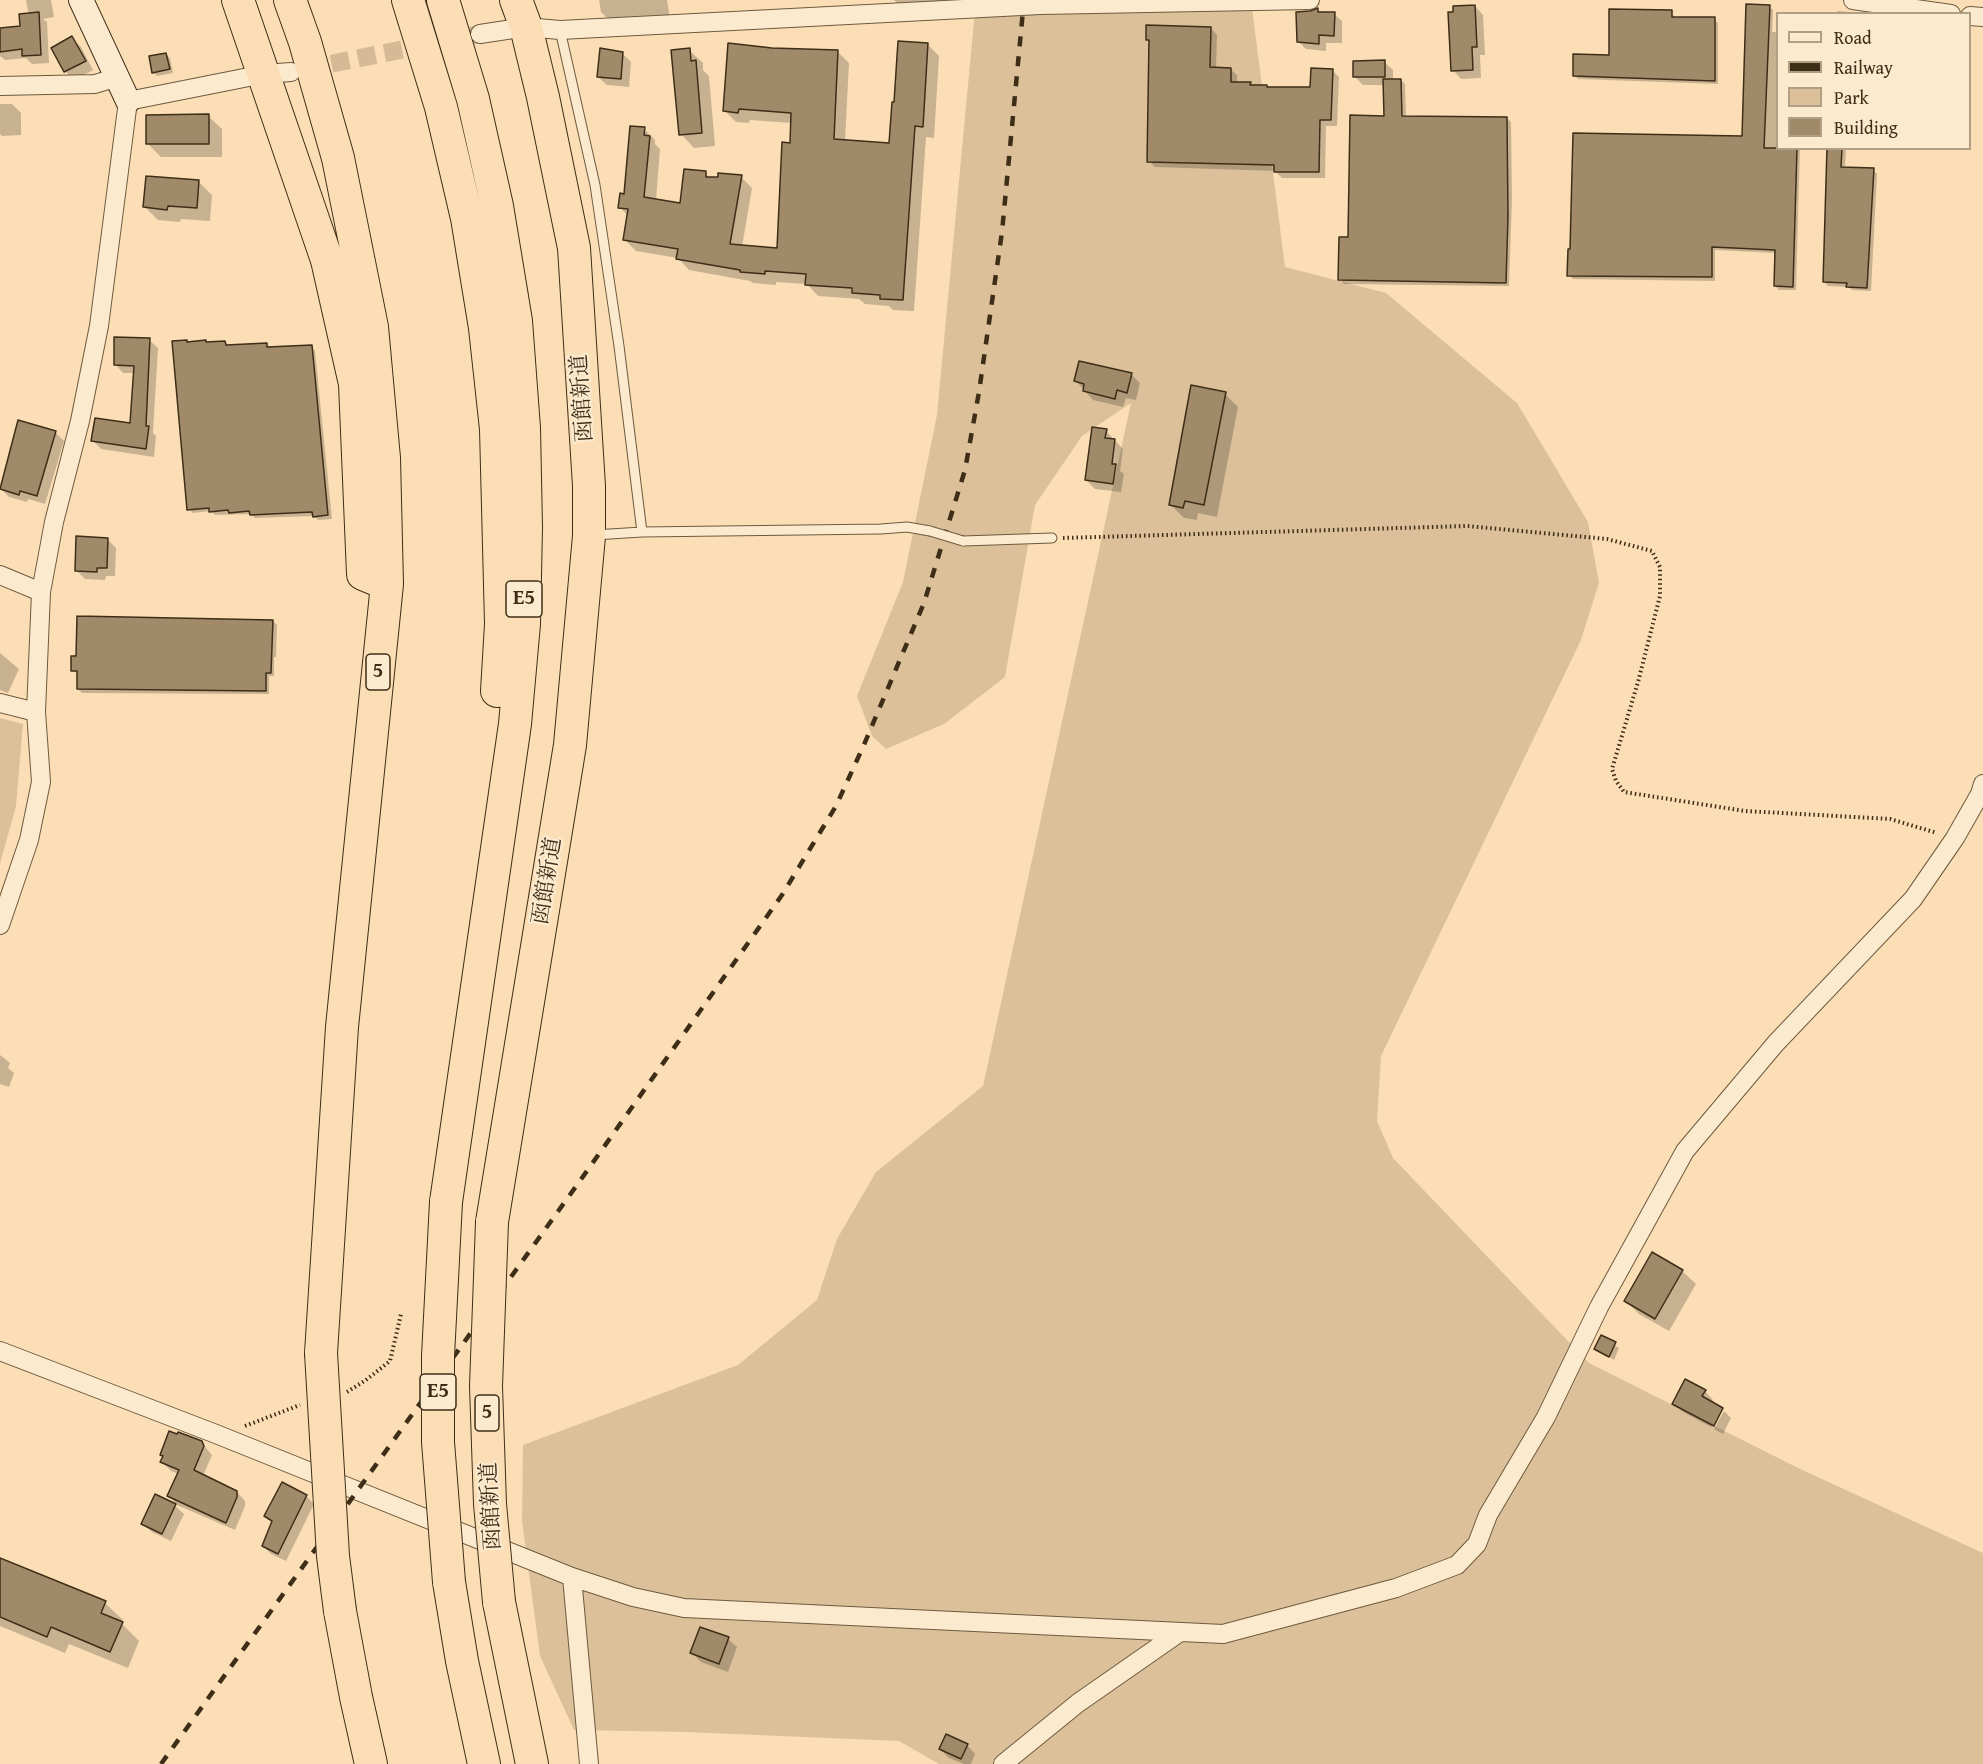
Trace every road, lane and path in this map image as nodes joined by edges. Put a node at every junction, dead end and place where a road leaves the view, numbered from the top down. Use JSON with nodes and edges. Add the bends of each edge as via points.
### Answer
{"nodes":[{"id":1,"x":81,"y":0,"type":"edge"},
{"id":2,"x":238,"y":0,"type":"edge"},
{"id":3,"x":290,"y":0,"type":"edge"},
{"id":4,"x":408,"y":0,"type":"edge"},
{"id":5,"x":443,"y":0,"type":"edge"},
{"id":6,"x":1310,"y":0,"type":"edge"},
{"id":7,"x":1853,"y":0,"type":"edge"},
{"id":8,"x":1105,"y":2,"type":"edge"},
{"id":9,"x":1937,"y":12,"type":"edge"},
{"id":10,"x":521,"y":14,"type":"edge"},
{"id":11,"x":560,"y":30,"type":"junction"},
{"id":12,"x":480,"y":34,"type":"tunnel mouth"},
{"id":13,"x":278,"y":73,"type":"junction"},
{"id":14,"x":118,"y":77,"type":"junction"},
{"id":15,"x":0,"y":86,"type":"edge"},
{"id":16,"x":128,"y":101,"type":"junction"},
{"id":17,"x":642,"y":532,"type":"junction"},
{"id":18,"x":589,"y":536,"type":"junction"},
{"id":19,"x":1052,"y":538,"type":"joint"},
{"id":20,"x":0,"y":575,"type":"edge"},
{"id":21,"x":387,"y":584,"type":"junction"},
{"id":22,"x":41,"y":592,"type":"junction"},
{"id":23,"x":0,"y":704,"type":"edge"},
{"id":24,"x":36,"y":712,"type":"junction"},
{"id":25,"x":1983,"y":784,"type":"edge"},
{"id":26,"x":1955,"y":838,"type":"junction"},
{"id":27,"x":0,"y":925,"type":"edge"},
{"id":28,"x":446,"y":1202,"type":"junction"},
{"id":29,"x":0,"y":1352,"type":"edge"},
{"id":30,"x":572,"y":1577,"type":"junction"},
{"id":31,"x":1180,"y":1632,"type":"junction"},
{"id":32,"x":371,"y":1764,"type":"edge"},
{"id":33,"x":484,"y":1764,"type":"edge"},
{"id":34,"x":532,"y":1764,"type":"edge"},
{"id":35,"x":589,"y":1764,"type":"edge"},
{"id":36,"x":1003,"y":1764,"type":"edge"}],
"edges":[{"from":1,"to":14,"type":"street"},
{"from":2,"to":13,"type":"highway"},
{"from":3,"to":21,"type":"highway","number":"5","via":[[338,158],[372,327],[384,458]]},
{"from":4,"to":28,"type":"highway","number":"E5","via":[[441,107],[467,218],[496,429],[501,624],[496,710]]},
{"from":5,"to":28,"type":"highway","number":"E5","via":[[472,99],[494,195],[516,321],[526,527],[524,624],[514,724]]},
{"from":6,"to":8,"type":"street"},
{"from":7,"to":9,"type":"street"},
{"from":8,"to":11,"type":"street","bridge":true},
{"from":10,"to":11,"type":"street"},
{"from":10,"to":12,"type":"street"},
{"from":10,"to":18,"type":"highway","name":"函館新道","number":"5","via":[[543,98],[573,248]]},
{"from":11,"to":17,"type":"lane","via":[[595,185]]},
{"from":13,"to":16,"type":"street"},
{"from":13,"to":21,"type":"highway","via":[[355,384],[363,574]]},
{"from":14,"to":15,"type":"street","via":[[95,84]]},
{"from":14,"to":16,"type":"street"},
{"from":16,"to":22,"type":"street","via":[[99,326]]},
{"from":17,"to":18,"type":"lane"},
{"from":17,"to":19,"type":"lane","bridge":true,"via":[[907,527],[963,541]]},
{"from":18,"to":34,"type":"highway","name":"函館新道","number":"5","bridge":true,"via":[[570,745],[492,1222],[486,1386],[490,1504],[499,1602]]},
{"from":19,"to":26,"type":"path","via":[[1467,526],[1607,539],[1652,551],[1660,567],[1660,596],[1612,769],[1624,792],[1745,811],[1890,819]]},
{"from":20,"to":22,"type":"street"},
{"from":21,"to":32,"type":"highway","number":"5","bridge":true,"via":[[342,1027],[321,1353],[333,1556]]},
{"from":22,"to":24,"type":"street"},
{"from":23,"to":24,"type":"street"},
{"from":24,"to":27,"type":"street","via":[[41,782],[29,840]]},
{"from":25,"to":26,"type":"street"},
{"from":26,"to":31,"type":"street","via":[[1913,899],[1776,1042],[1685,1151],[1599,1307],[1546,1417],[1488,1515],[1477,1544],[1457,1565],[1396,1588],[1223,1634]]},
{"from":28,"to":33,"type":"highway","number":"E5","bridge":true,"via":[[438,1442],[449,1582]]},
{"from":29,"to":30,"type":"street"},
{"from":30,"to":31,"type":"street","via":[[633,1597],[684,1608]]},
{"from":30,"to":35,"type":"street"},
{"from":31,"to":36,"type":"street","via":[[1078,1703]]}]}
